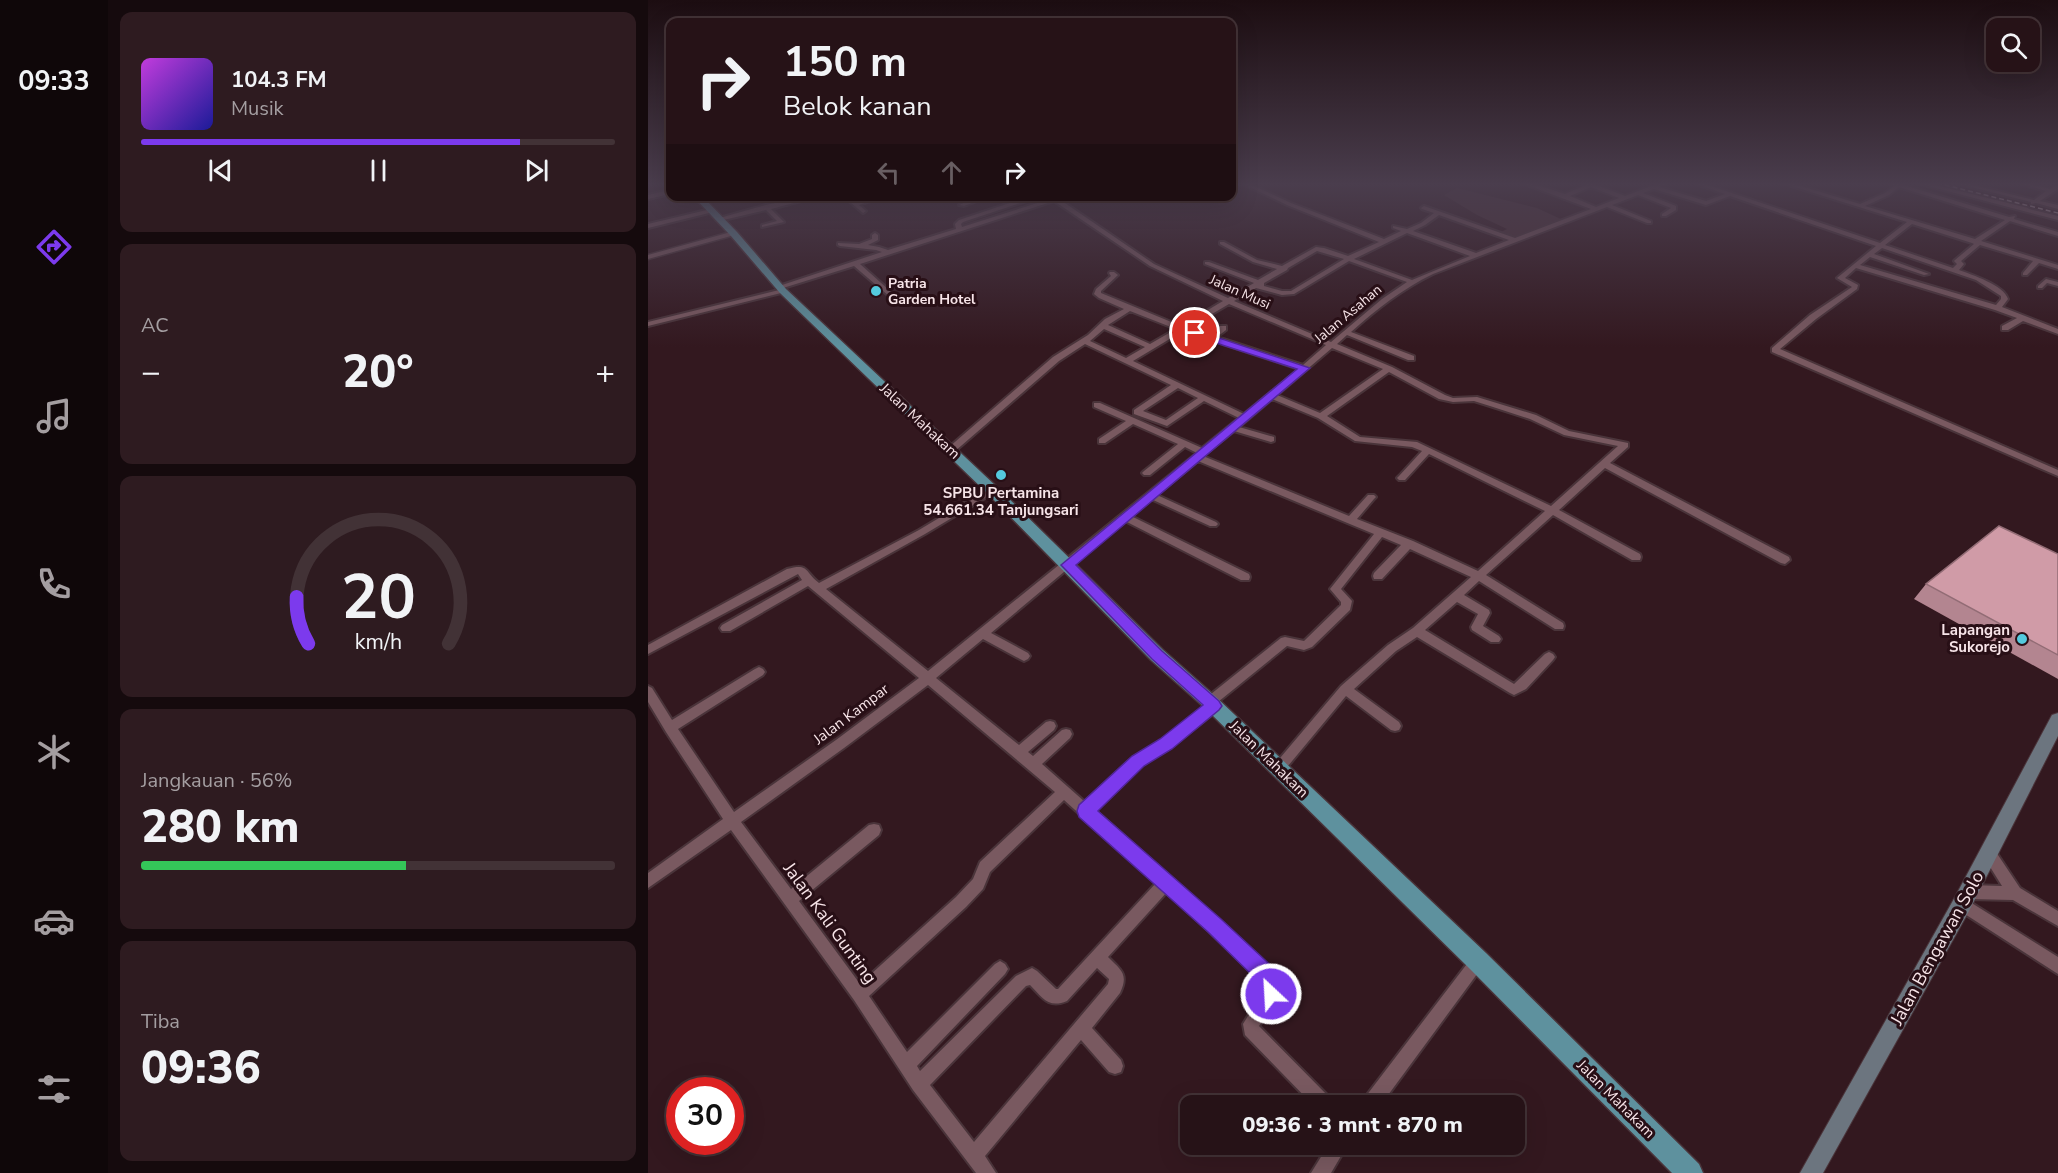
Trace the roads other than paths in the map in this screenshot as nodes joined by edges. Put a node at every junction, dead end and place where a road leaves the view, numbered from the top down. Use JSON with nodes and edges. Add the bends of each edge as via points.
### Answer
{"nodes":[{"id":1,"x":720,"y":238,"type":"edge"},
{"id":2,"x":737,"y":238,"type":"edge"},
{"id":3,"x":936,"y":238,"type":"edge"},
{"id":4,"x":1112,"y":238,"type":"edge"},
{"id":5,"x":1374,"y":238,"type":"edge"},
{"id":6,"x":1394,"y":238,"type":"edge"},
{"id":7,"x":1426,"y":238,"type":"edge"},
{"id":8,"x":1508,"y":238,"type":"edge"},
{"id":9,"x":1520,"y":238,"type":"edge"},
{"id":10,"x":1857,"y":238,"type":"edge"},
{"id":11,"x":1891,"y":238,"type":"edge"},
{"id":12,"x":1963,"y":238,"type":"edge"},
{"id":13,"x":1983,"y":238,"type":"edge"},
{"id":14,"x":1514,"y":240,"type":"junction"},
{"id":15,"x":1385,"y":242,"type":"junction"},
{"id":16,"x":1977,"y":242,"type":"junction"},
{"id":17,"x":1222,"y":243,"type":"dead end"},
{"id":18,"x":840,"y":244,"type":"dead end"},
{"id":19,"x":1476,"y":246,"type":"dead end"},
{"id":20,"x":1881,"y":246,"type":"junction"},
{"id":21,"x":1464,"y":252,"type":"junction"},
{"id":22,"x":889,"y":253,"type":"junction"},
{"id":23,"x":1474,"y":255,"type":"junction"},
{"id":24,"x":1869,"y":255,"type":"junction"},
{"id":25,"x":648,"y":257,"type":"edge"},
{"id":26,"x":1350,"y":258,"type":"junction"},
{"id":27,"x":1255,"y":261,"type":"junction"},
{"id":28,"x":2037,"y":261,"type":"junction"},
{"id":29,"x":1207,"y":263,"type":"dead end"},
{"id":30,"x":856,"y":264,"type":"junction"},
{"id":31,"x":1855,"y":266,"type":"junction"},
{"id":32,"x":2058,"y":267,"type":"edge"},
{"id":33,"x":1285,"y":269,"type":"junction"},
{"id":34,"x":1955,"y":270,"type":"junction"},
{"id":35,"x":1229,"y":272,"type":"junction"},
{"id":36,"x":1112,"y":273,"type":"dead end"},
{"id":37,"x":1926,"y":274,"type":"dead end"},
{"id":38,"x":2025,"y":274,"type":"dead end"},
{"id":39,"x":1412,"y":282,"type":"junction"},
{"id":40,"x":2058,"y":284,"type":"edge"},
{"id":41,"x":1260,"y":285,"type":"junction"},
{"id":42,"x":2040,"y":287,"type":"dead end"},
{"id":43,"x":782,"y":289,"type":"junction"},
{"id":44,"x":898,"y":301,"type":"dead end"},
{"id":45,"x":1228,"y":301,"type":"junction"},
{"id":46,"x":1130,"y":308,"type":"junction"},
{"id":47,"x":2001,"y":309,"type":"junction"},
{"id":48,"x":2023,"y":318,"type":"junction"},
{"id":49,"x":648,"y":324,"type":"edge"},
{"id":50,"x":1103,"y":326,"type":"junction"},
{"id":51,"x":1180,"y":328,"type":"junction"},
{"id":52,"x":1223,"y":328,"type":"dead end"},
{"id":53,"x":2005,"y":328,"type":"dead end"},
{"id":54,"x":1346,"y":332,"type":"junction"},
{"id":55,"x":2058,"y":332,"type":"edge"},
{"id":56,"x":1212,"y":338,"type":"junction"},
{"id":57,"x":1084,"y":341,"type":"junction"},
{"id":58,"x":1333,"y":344,"type":"junction"},
{"id":59,"x":1149,"y":347,"type":"junction"},
{"id":60,"x":1411,"y":358,"type":"dead end"},
{"id":61,"x":1127,"y":361,"type":"junction"},
{"id":62,"x":1305,"y":368,"type":"junction"},
{"id":63,"x":1389,"y":369,"type":"junction"},
{"id":64,"x":1177,"y":385,"type":"junction"},
{"id":65,"x":1271,"y":396,"type":"junction"},
{"id":66,"x":1204,"y":397,"type":"junction"},
{"id":67,"x":1097,"y":405,"type":"dead end"},
{"id":68,"x":1326,"y":413,"type":"junction"},
{"id":69,"x":1245,"y":417,"type":"junction"},
{"id":70,"x":1131,"y":422,"type":"junction"},
{"id":71,"x":1233,"y":428,"type":"junction"},
{"id":72,"x":1271,"y":439,"type":"dead end"},
{"id":73,"x":1102,"y":441,"type":"dead end"},
{"id":74,"x":1183,"y":444,"type":"junction"},
{"id":75,"x":951,"y":450,"type":"junction"},
{"id":76,"x":1428,"y":450,"type":"junction"},
{"id":77,"x":1200,"y":455,"type":"junction"},
{"id":78,"x":1604,"y":464,"type":"junction"},
{"id":79,"x":1147,"y":473,"type":"dead end"},
{"id":80,"x":2058,"y":473,"type":"edge"},
{"id":81,"x":1402,"y":478,"type":"dead end"},
{"id":82,"x":992,"y":490,"type":"junction"},
{"id":83,"x":1150,"y":495,"type":"junction"},
{"id":84,"x":1371,"y":497,"type":"dead end"},
{"id":85,"x":1552,"y":510,"type":"junction"},
{"id":86,"x":1124,"y":517,"type":"junction"},
{"id":87,"x":1352,"y":519,"type":"junction"},
{"id":88,"x":1213,"y":524,"type":"dead end"},
{"id":89,"x":1381,"y":532,"type":"junction"},
{"id":90,"x":1409,"y":543,"type":"junction"},
{"id":91,"x":1636,"y":557,"type":"dead end"},
{"id":92,"x":1785,"y":560,"type":"dead end"},
{"id":93,"x":1067,"y":565,"type":"junction"},
{"id":94,"x":1378,"y":576,"type":"dead end"},
{"id":95,"x":1479,"y":576,"type":"junction"},
{"id":96,"x":1245,"y":577,"type":"dead end"},
{"id":97,"x":814,"y":585,"type":"junction"},
{"id":98,"x":1456,"y":596,"type":"junction"},
{"id":99,"x":1559,"y":626,"type":"dead end"},
{"id":100,"x":726,"y":628,"type":"dead end"},
{"id":101,"x":1417,"y":631,"type":"junction"},
{"id":102,"x":983,"y":634,"type":"junction"},
{"id":103,"x":1495,"y":639,"type":"dead end"},
{"id":104,"x":648,"y":650,"type":"edge"},
{"id":105,"x":1024,"y":656,"type":"dead end"},
{"id":106,"x":1550,"y":657,"type":"dead end"},
{"id":107,"x":759,"y":672,"type":"dead end"},
{"id":108,"x":928,"y":678,"type":"junction"},
{"id":109,"x":1345,"y":690,"type":"junction"},
{"id":110,"x":648,"y":691,"type":"edge"},
{"id":111,"x":1212,"y":704,"type":"junction"},
{"id":112,"x":2058,"y":720,"type":"edge"},
{"id":113,"x":1050,"y":726,"type":"dead end"},
{"id":114,"x":1395,"y":726,"type":"dead end"},
{"id":115,"x":670,"y":728,"type":"junction"},
{"id":116,"x":1066,"y":734,"type":"dead end"},
{"id":117,"x":1019,"y":752,"type":"junction"},
{"id":118,"x":1032,"y":764,"type":"junction"},
{"id":119,"x":1279,"y":768,"type":"junction"},
{"id":120,"x":1064,"y":792,"type":"junction"},
{"id":121,"x":1085,"y":811,"type":"junction"},
{"id":122,"x":733,"y":822,"type":"junction"},
{"id":123,"x":874,"y":830,"type":"dead end"},
{"id":124,"x":1989,"y":854,"type":"junction"},
{"id":125,"x":648,"y":881,"type":"edge"},
{"id":126,"x":1166,"y":883,"type":"junction"},
{"id":127,"x":2015,"y":892,"type":"junction"},
{"id":128,"x":1965,"y":898,"type":"junction"},
{"id":129,"x":789,"y":900,"type":"junction"},
{"id":130,"x":2058,"y":919,"type":"edge"},
{"id":131,"x":1097,"y":957,"type":"junction"},
{"id":132,"x":1478,"y":961,"type":"junction"},
{"id":133,"x":2058,"y":966,"type":"edge"},
{"id":134,"x":1000,"y":969,"type":"dead end"},
{"id":135,"x":859,"y":995,"type":"junction"},
{"id":136,"x":1081,"y":1028,"type":"junction"},
{"id":137,"x":906,"y":1065,"type":"junction"},
{"id":138,"x":1115,"y":1066,"type":"dead end"},
{"id":139,"x":919,"y":1084,"type":"junction"},
{"id":140,"x":1315,"y":1095,"type":"edge"},
{"id":141,"x":1378,"y":1095,"type":"edge"},
{"id":142,"x":975,"y":1155,"type":"junction"},
{"id":143,"x":1332,"y":1155,"type":"edge"},
{"id":144,"x":987,"y":1173,"type":"edge"},
{"id":145,"x":1320,"y":1173,"type":"edge"},
{"id":146,"x":1690,"y":1173,"type":"edge"},
{"id":147,"x":1811,"y":1173,"type":"edge"}],
"edges":[{"from":1,"to":25,"type":"street"},
{"from":2,"to":43,"type":"main road","name":"Jalan Mahakam"},
{"from":3,"to":22,"type":"street"},
{"from":4,"to":45,"type":"street","name":"Jalan Musi","via":[[1150,263]]},
{"from":5,"to":15,"type":"street"},
{"from":6,"to":15,"type":"street"},
{"from":7,"to":21,"type":"street"},
{"from":8,"to":14,"type":"street"},
{"from":9,"to":14,"type":"street","name":"Jalan Asahan"},
{"from":10,"to":20,"type":"street"},
{"from":11,"to":20,"type":"street"},
{"from":12,"to":16,"type":"street"},
{"from":13,"to":16,"type":"street"},
{"from":14,"to":23,"type":"street","name":"Jalan Asahan"},
{"from":15,"to":26,"type":"street"},
{"from":16,"to":28,"type":"street"},
{"from":16,"to":34,"type":"street","via":[[1956,261],[1961,264]]},
{"from":17,"to":27,"type":"street"},
{"from":18,"to":22,"type":"street","via":[[859,246],[875,241]]},
{"from":19,"to":21,"type":"street"},
{"from":20,"to":24,"type":"street"},
{"from":20,"to":34,"type":"street"},
{"from":21,"to":23,"type":"street"},
{"from":22,"to":30,"type":"street"},
{"from":23,"to":39,"type":"street","name":"Jalan Asahan"},
{"from":24,"to":31,"type":"street"},
{"from":24,"to":37,"type":"street"},
{"from":26,"to":33,"type":"street","via":[[1319,248]]},
{"from":26,"to":39,"type":"street"},
{"from":26,"to":41,"type":"street","via":[[1293,293]]},
{"from":27,"to":33,"type":"street"},
{"from":27,"to":35,"type":"street"},
{"from":28,"to":32,"type":"street"},
{"from":28,"to":38,"type":"street"},
{"from":29,"to":35,"type":"street"},
{"from":30,"to":43,"type":"street"},
{"from":30,"to":44,"type":"street"},
{"from":31,"to":47,"type":"street"},
{"from":31,"to":80,"type":"street","via":[[1840,278],[1855,288],[1775,350]]},
{"from":33,"to":41,"type":"street"},
{"from":34,"to":47,"type":"street","via":[[2001,291],[2005,300]]},
{"from":35,"to":41,"type":"street"},
{"from":36,"to":46,"type":"street","via":[[1114,277],[1100,286],[1099,296]]},
{"from":39,"to":54,"type":"street","name":"Jalan Asahan"},
{"from":40,"to":42,"type":"street","via":[[2046,281]]},
{"from":41,"to":45,"type":"street"},
{"from":43,"to":49,"type":"street"},
{"from":43,"to":75,"type":"main road","name":"Jalan Mahakam"},
{"from":45,"to":51,"type":"street"},
{"from":45,"to":58,"type":"street","name":"Jalan Musi"},
{"from":46,"to":50,"type":"street"},
{"from":46,"to":51,"type":"street"},
{"from":47,"to":48,"type":"street"},
{"from":48,"to":53,"type":"street"},
{"from":48,"to":55,"type":"street"},
{"from":50,"to":57,"type":"street"},
{"from":50,"to":59,"type":"street"},
{"from":51,"to":56,"type":"street"},
{"from":51,"to":59,"type":"street"},
{"from":52,"to":56,"type":"street"},
{"from":54,"to":58,"type":"street","name":"Jalan Asahan"},
{"from":54,"to":60,"type":"street"},
{"from":56,"to":62,"type":"street"},
{"from":57,"to":61,"type":"street"},
{"from":57,"to":75,"type":"street","via":[[1056,359]]},
{"from":58,"to":62,"type":"street","name":"Jalan Asahan"},
{"from":58,"to":63,"type":"street","name":"Jalan Musi"},
{"from":59,"to":61,"type":"street"},
{"from":61,"to":64,"type":"street"},
{"from":62,"to":65,"type":"street","name":"Jalan Asahan"},
{"from":63,"to":68,"type":"street"},
{"from":63,"to":78,"type":"street","name":"Jalan Musi","via":[[1451,400],[1493,404],[1567,434],[1622,447]]},
{"from":64,"to":66,"type":"street"},
{"from":64,"to":66,"type":"street","via":[[1137,412],[1167,423]]},
{"from":65,"to":68,"type":"street"},
{"from":65,"to":69,"type":"street","name":"Jalan Asahan"},
{"from":66,"to":69,"type":"street"},
{"from":67,"to":70,"type":"street"},
{"from":68,"to":76,"type":"street","via":[[1358,439],[1414,444]]},
{"from":69,"to":71,"type":"street","name":"Jalan Asahan"},
{"from":70,"to":73,"type":"street"},
{"from":70,"to":74,"type":"street"},
{"from":71,"to":72,"type":"street"},
{"from":71,"to":77,"type":"street","name":"Jalan Asahan"},
{"from":74,"to":77,"type":"street"},
{"from":74,"to":79,"type":"street"},
{"from":75,"to":82,"type":"main road","name":"Jalan Mahakam"},
{"from":76,"to":81,"type":"street"},
{"from":76,"to":85,"type":"street"},
{"from":77,"to":83,"type":"street","name":"Jalan Asahan"},
{"from":77,"to":87,"type":"street"},
{"from":78,"to":85,"type":"street"},
{"from":78,"to":92,"type":"street"},
{"from":82,"to":93,"type":"main road","name":"Jalan Mahakam"},
{"from":82,"to":97,"type":"street","via":[[922,531]]},
{"from":83,"to":86,"type":"street","name":"Jalan Asahan"},
{"from":83,"to":88,"type":"street"},
{"from":84,"to":87,"type":"street"},
{"from":85,"to":91,"type":"street"},
{"from":85,"to":95,"type":"street"},
{"from":86,"to":93,"type":"street","name":"Jalan Asahan"},
{"from":86,"to":96,"type":"street"},
{"from":87,"to":89,"type":"street"},
{"from":89,"to":90,"type":"street"},
{"from":89,"to":111,"type":"street","via":[[1335,589],[1347,601],[1346,607],[1308,644],[1285,641]]},
{"from":90,"to":94,"type":"street"},
{"from":90,"to":95,"type":"street"},
{"from":93,"to":102,"type":"street","name":"Jalan Kampar"},
{"from":93,"to":111,"type":"main road","name":"Jalan Mahakam"},
{"from":95,"to":98,"type":"street"},
{"from":95,"to":99,"type":"street"},
{"from":97,"to":100,"type":"street"},
{"from":97,"to":104,"type":"street","via":[[796,569]]},
{"from":97,"to":108,"type":"street"},
{"from":98,"to":101,"type":"street"},
{"from":98,"to":103,"type":"street","via":[[1485,613],[1476,627]]},
{"from":101,"to":106,"type":"street","via":[[1514,690]]},
{"from":101,"to":109,"type":"street"},
{"from":102,"to":105,"type":"street"},
{"from":102,"to":108,"type":"street","name":"Jalan Kampar"},
{"from":107,"to":115,"type":"street"},
{"from":108,"to":117,"type":"street"},
{"from":108,"to":122,"type":"street","name":"Jalan Kampar"},
{"from":109,"to":114,"type":"street"},
{"from":109,"to":119,"type":"street"},
{"from":110,"to":115,"type":"street","name":"Jalan Kali Gunting"},
{"from":111,"to":119,"type":"main road","name":"Jalan Mahakam"},
{"from":111,"to":121,"type":"street","via":[[1166,744],[1138,761]]},
{"from":112,"to":124,"type":"main road","name":"Jalan Bengawan Solo"},
{"from":113,"to":117,"type":"street"},
{"from":115,"to":122,"type":"street","name":"Jalan Kali Gunting"},
{"from":116,"to":118,"type":"street"},
{"from":117,"to":118,"type":"street"},
{"from":118,"to":120,"type":"street"},
{"from":119,"to":132,"type":"main road","name":"Jalan Mahakam"},
{"from":120,"to":121,"type":"street"},
{"from":120,"to":135,"type":"street","via":[[985,867],[978,884],[961,902]]},
{"from":121,"to":126,"type":"street"},
{"from":122,"to":125,"type":"street","name":"Jalan Kampar"},
{"from":122,"to":129,"type":"street","name":"Jalan Kali Gunting"},
{"from":123,"to":129,"type":"street"},
{"from":124,"to":127,"type":"street"},
{"from":124,"to":128,"type":"main road","name":"Jalan Bengawan Solo"},
{"from":126,"to":131,"type":"street"},
{"from":126,"to":140,"type":"street","via":[[1270,979],[1271,994],[1251,1029]]},
{"from":127,"to":128,"type":"street"},
{"from":127,"to":130,"type":"street"},
{"from":128,"to":133,"type":"street"},
{"from":128,"to":147,"type":"main road","name":"Jalan Bengawan Solo"},
{"from":129,"to":135,"type":"street","name":"Jalan Kali Gunting"},
{"from":131,"to":136,"type":"street","via":[[1117,976],[1117,983]]},
{"from":131,"to":139,"type":"street","via":[[1058,998],[1032,976],[1021,981]]},
{"from":132,"to":141,"type":"street"},
{"from":132,"to":146,"type":"main road","name":"Jalan Mahakam"},
{"from":134,"to":137,"type":"street"},
{"from":135,"to":137,"type":"street","name":"Jalan Kali Gunting"},
{"from":136,"to":138,"type":"street"},
{"from":136,"to":142,"type":"street"},
{"from":137,"to":139,"type":"street","name":"Jalan Kali Gunting"},
{"from":139,"to":142,"type":"street","name":"Jalan Kali Gunting"},
{"from":142,"to":144,"type":"street","name":"Jalan Kali Gunting"},
{"from":143,"to":145,"type":"street"}]}
